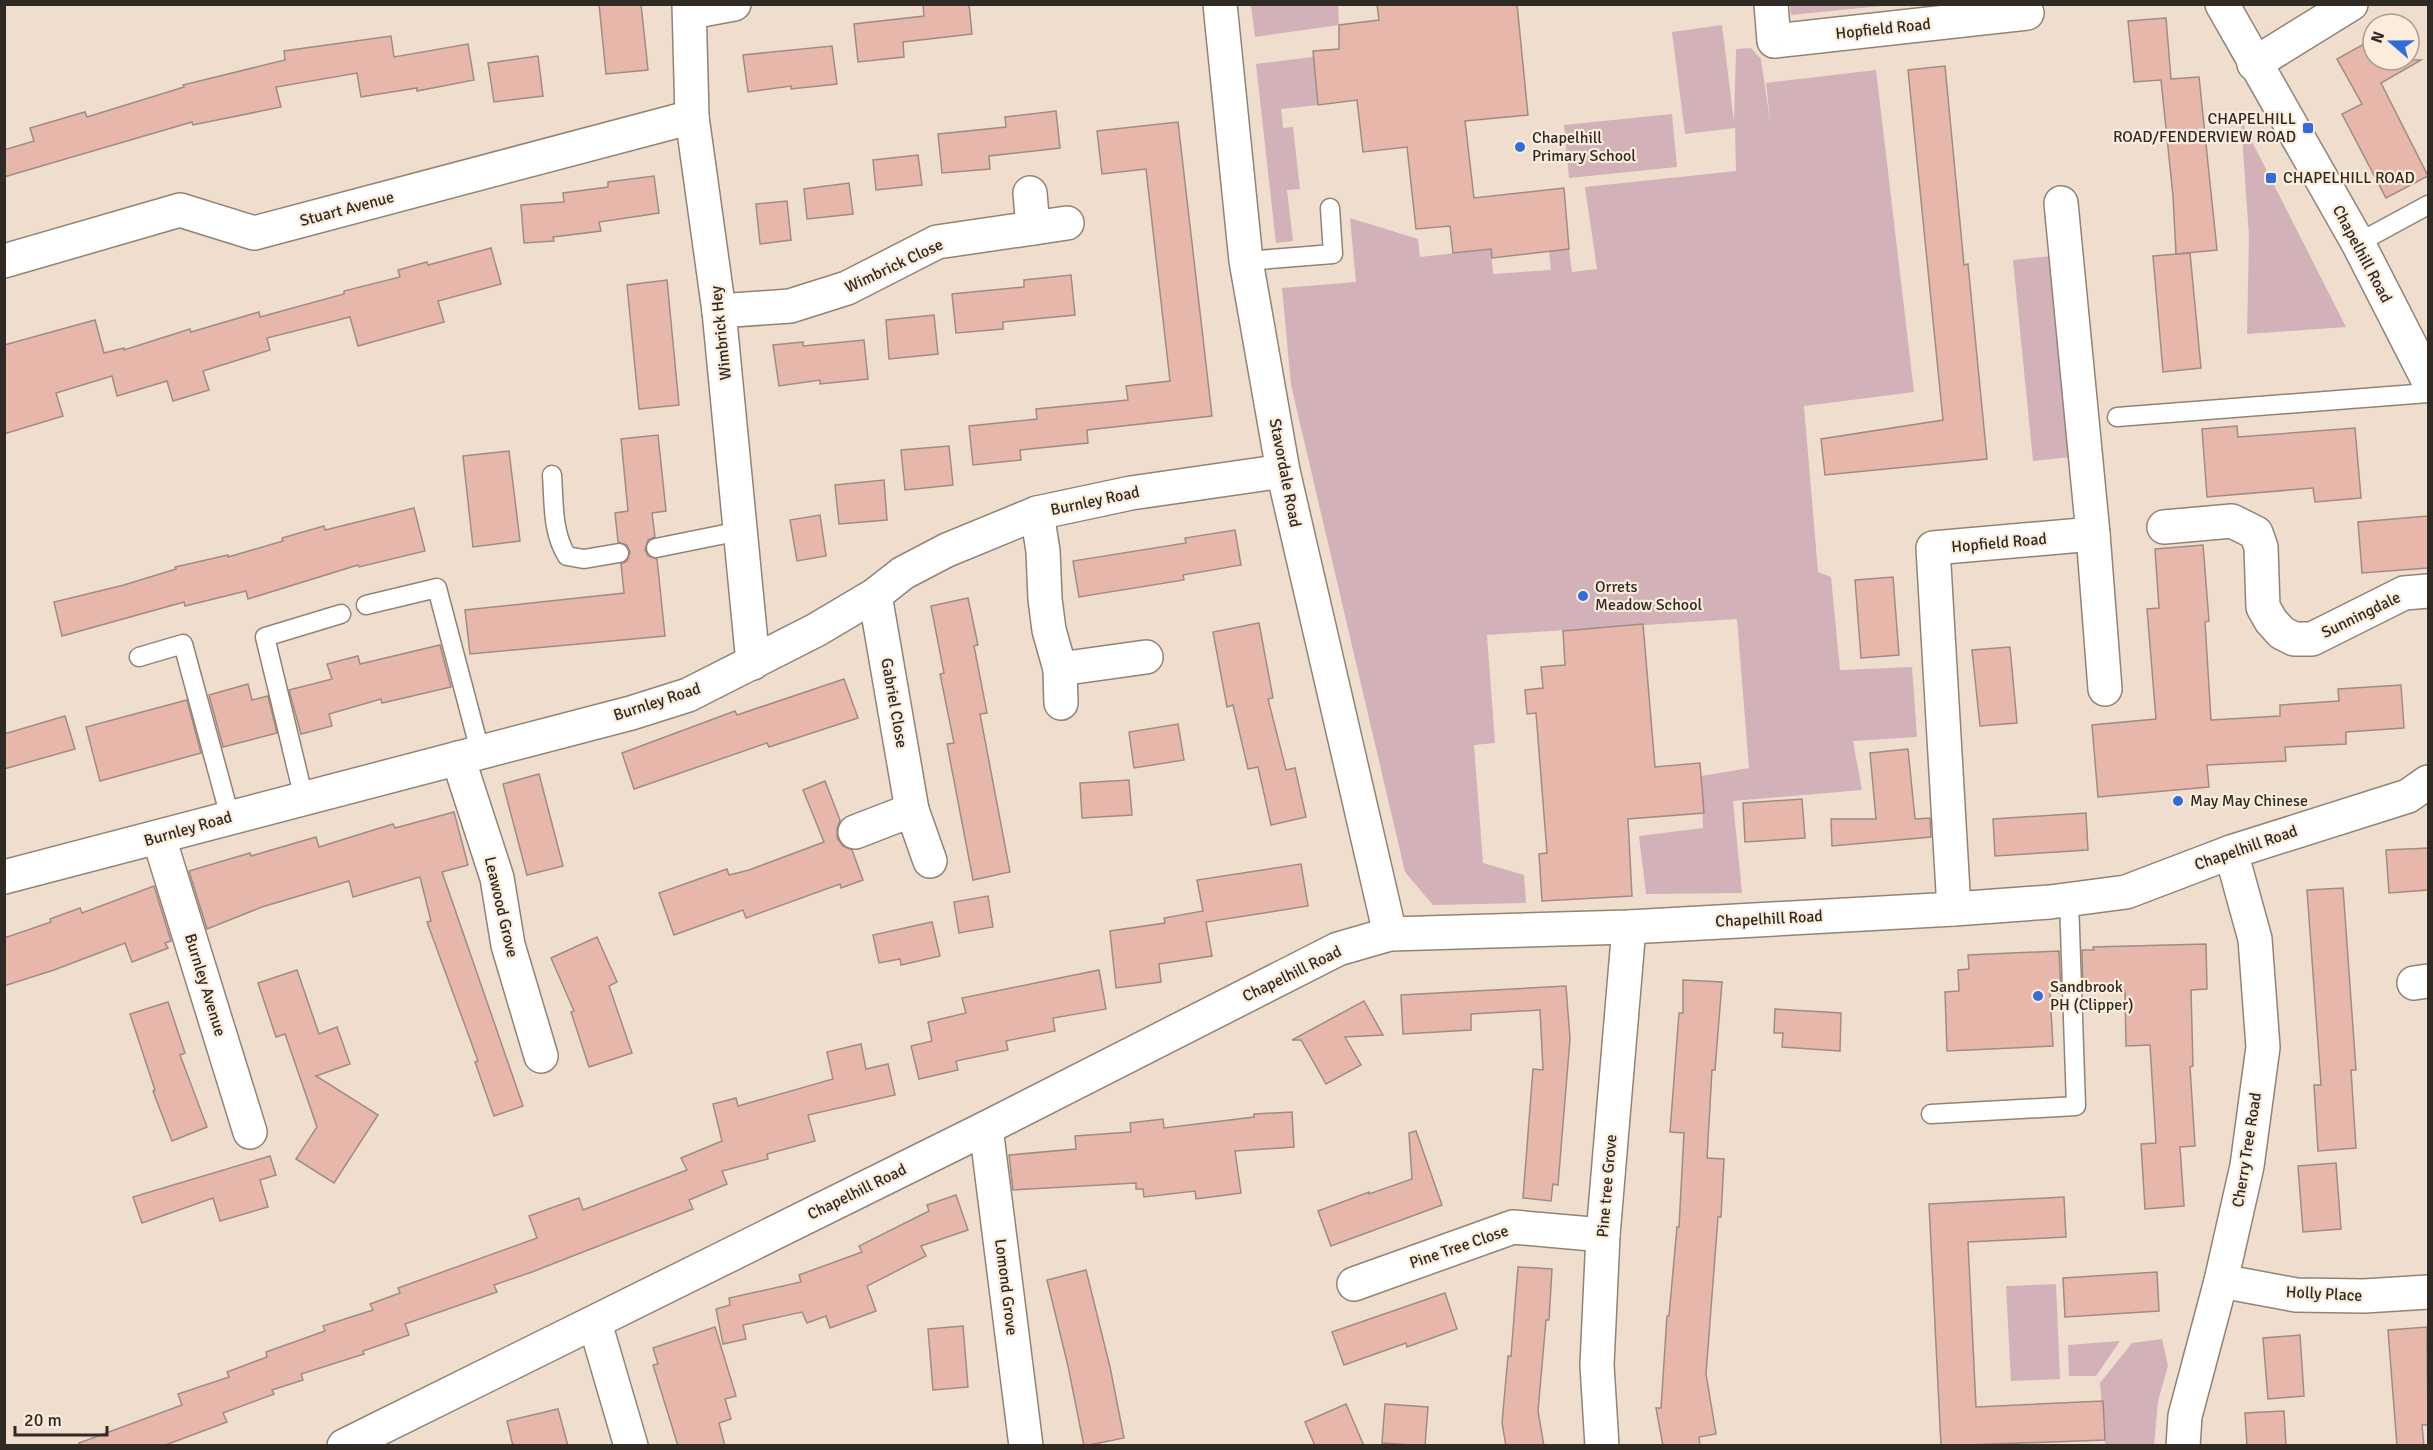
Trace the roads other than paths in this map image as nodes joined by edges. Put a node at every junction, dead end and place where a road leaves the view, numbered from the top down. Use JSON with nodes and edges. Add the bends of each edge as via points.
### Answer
{"nodes":[{"id":1,"x":734,"y":4,"type":"edge"},
{"id":2,"x":1220,"y":4,"type":"edge"},
{"id":3,"x":1771,"y":4,"type":"edge"},
{"id":4,"x":2222,"y":4,"type":"edge"},
{"id":5,"x":2351,"y":4,"type":"edge"},
{"id":6,"x":690,"y":8,"type":"edge"},
{"id":7,"x":2027,"y":13,"type":"dead end"},
{"id":8,"x":2254,"y":64,"type":"junction"},
{"id":9,"x":692,"y":117,"type":"junction"},
{"id":10,"x":1030,"y":193,"type":"dead end"},
{"id":11,"x":2061,"y":203,"type":"dead end"},
{"id":12,"x":2428,"y":205,"type":"edge"},
{"id":13,"x":1330,"y":208,"type":"dead end"},
{"id":14,"x":1067,"y":223,"type":"dead end"},
{"id":15,"x":1033,"y":228,"type":"junction"},
{"id":16,"x":2358,"y":243,"type":"junction"},
{"id":17,"x":4,"y":261,"type":"edge"},
{"id":18,"x":1246,"y":261,"type":"junction"},
{"id":19,"x":719,"y":311,"type":"junction"},
{"id":20,"x":2428,"y":380,"type":"edge"},
{"id":21,"x":2428,"y":393,"type":"edge"},
{"id":22,"x":2117,"y":417,"type":"dead end"},
{"id":23,"x":1283,"y":471,"type":"junction"},
{"id":24,"x":552,"y":475,"type":"dead end"},
{"id":25,"x":1036,"y":513,"type":"junction"},
{"id":26,"x":2164,"y":527,"type":"dead end"},
{"id":27,"x":740,"y":531,"type":"junction"},
{"id":28,"x":2093,"y":534,"type":"junction"},
{"id":29,"x":656,"y":548,"type":"dead end"},
{"id":30,"x":619,"y":553,"type":"dead end"},
{"id":31,"x":2428,"y":591,"type":"edge"},
{"id":32,"x":875,"y":595,"type":"junction"},
{"id":33,"x":366,"y":605,"type":"dead end"},
{"id":34,"x":341,"y":615,"type":"dead end"},
{"id":35,"x":140,"y":657,"type":"dead end"},
{"id":36,"x":1146,"y":657,"type":"dead end"},
{"id":37,"x":753,"y":663,"type":"junction"},
{"id":38,"x":1060,"y":669,"type":"junction"},
{"id":39,"x":2105,"y":688,"type":"dead end"},
{"id":40,"x":1060,"y":703,"type":"dead end"},
{"id":41,"x":469,"y":755,"type":"junction"},
{"id":42,"x":2428,"y":782,"type":"edge"},
{"id":43,"x":304,"y":799,"type":"junction"},
{"id":44,"x":912,"y":810,"type":"junction"},
{"id":45,"x":230,"y":816,"type":"junction"},
{"id":46,"x":855,"y":832,"type":"dead end"},
{"id":47,"x":159,"y":838,"type":"junction"},
{"id":48,"x":2231,"y":852,"type":"junction"},
{"id":49,"x":930,"y":861,"type":"dead end"},
{"id":50,"x":4,"y":877,"type":"edge"},
{"id":51,"x":2069,"y":900,"type":"junction"},
{"id":52,"x":1954,"y":909,"type":"junction"},
{"id":53,"x":1629,"y":927,"type":"junction"},
{"id":54,"x":1390,"y":934,"type":"junction"},
{"id":55,"x":541,"y":1056,"type":"dead end"},
{"id":56,"x":1931,"y":1114,"type":"dead end"},
{"id":57,"x":986,"y":1128,"type":"junction"},
{"id":58,"x":250,"y":1132,"type":"dead end"},
{"id":59,"x":1603,"y":1235,"type":"junction"},
{"id":60,"x":2221,"y":1281,"type":"junction"},
{"id":61,"x":1354,"y":1284,"type":"dead end"},
{"id":62,"x":2428,"y":1292,"type":"edge"},
{"id":63,"x":595,"y":1323,"type":"junction"},
{"id":64,"x":344,"y":1446,"type":"edge"},
{"id":65,"x":631,"y":1446,"type":"edge"},
{"id":66,"x":1026,"y":1446,"type":"edge"},
{"id":67,"x":1602,"y":1446,"type":"edge"},
{"id":68,"x":2183,"y":1446,"type":"edge"}],
"edges":[{"from":1,"to":6,"type":"street"},
{"from":2,"to":18,"type":"street","name":"Stavordale Road"},
{"from":3,"to":7,"type":"street","name":"Hopfield Road","via":[[1774,41]]},
{"from":4,"to":8,"type":"street","name":"Chapelhill Road"},
{"from":5,"to":8,"type":"street"},
{"from":6,"to":9,"type":"street","name":"Wimbrick Hey"},
{"from":8,"to":16,"type":"street","name":"Chapelhill Road"},
{"from":9,"to":17,"type":"street","name":"Stuart Avenue","via":[[254,233],[180,210]]},
{"from":9,"to":19,"type":"street","name":"Wimbrick Hey"},
{"from":10,"to":15,"type":"street"},
{"from":11,"to":28,"type":"street"},
{"from":12,"to":16,"type":"lane"},
{"from":13,"to":18,"type":"lane","via":[[1332,254]]},
{"from":14,"to":15,"type":"street","name":"Wimbrick Close"},
{"from":15,"to":19,"type":"street","name":"Wimbrick Close","via":[[937,242],[847,288],[790,306]]},
{"from":16,"to":20,"type":"street","name":"Chapelhill Road"},
{"from":18,"to":23,"type":"street","name":"Stavordale Road"},
{"from":19,"to":27,"type":"street","name":"Wimbrick Hey"},
{"from":21,"to":22,"type":"lane"},
{"from":23,"to":25,"type":"street","name":"Burnley Road","via":[[1131,493]]},
{"from":23,"to":54,"type":"street","name":"Stavordale Road"},
{"from":24,"to":30,"type":"lane","via":[[556,530],[567,556],[584,559]]},
{"from":25,"to":32,"type":"street","name":"Burnley Road","via":[[947,550],[903,573]]},
{"from":25,"to":38,"type":"street","via":[[1049,630]]},
{"from":26,"to":31,"type":"street","name":"Sunningdale","via":[[2232,520],[2256,533],[2261,547],[2263,607],[2282,633],[2294,639],[2312,639],[2403,593]]},
{"from":27,"to":29,"type":"lane"},
{"from":27,"to":37,"type":"street","name":"Wimbrick Hey"},
{"from":28,"to":39,"type":"street"},
{"from":28,"to":52,"type":"street","name":"Hopfield Road","via":[[1933,548]]},
{"from":32,"to":37,"type":"street","name":"Burnley Road"},
{"from":32,"to":44,"type":"street","name":"Gabriel Close"},
{"from":33,"to":41,"type":"lane","via":[[437,588]]},
{"from":34,"to":43,"type":"lane","via":[[265,637]]},
{"from":35,"to":45,"type":"lane","via":[[183,644]]},
{"from":36,"to":38,"type":"street"},
{"from":37,"to":41,"type":"street","name":"Burnley Road","via":[[688,695]]},
{"from":38,"to":40,"type":"street"},
{"from":41,"to":43,"type":"street","name":"Burnley Road"},
{"from":41,"to":55,"type":"street","name":"Leawood Grove","via":[[508,945]]},
{"from":42,"to":48,"type":"street","name":"Chapelhill Road","via":[[2408,796]]},
{"from":43,"to":45,"type":"street","name":"Burnley Road"},
{"from":44,"to":46,"type":"street"},
{"from":44,"to":49,"type":"street","name":"Gabriel Close"},
{"from":45,"to":47,"type":"street","name":"Burnley Road"},
{"from":47,"to":50,"type":"street","name":"Burnley Road"},
{"from":47,"to":58,"type":"street","name":"Burnley Avenue"},
{"from":48,"to":51,"type":"street","name":"Chapelhill Road","via":[[2126,892]]},
{"from":48,"to":60,"type":"street","name":"Cherry Tree Road","via":[[2255,939],[2263,1047],[2247,1166]]},
{"from":51,"to":52,"type":"street","name":"Chapelhill Road"},
{"from":51,"to":56,"type":"lane","via":[[2076,1106]]},
{"from":52,"to":53,"type":"street","name":"Chapelhill Road"},
{"from":53,"to":54,"type":"street","name":"Chapelhill Road"},
{"from":53,"to":59,"type":"street","name":"Pine tree Grove"},
{"from":54,"to":57,"type":"street","name":"Chapelhill Road","via":[[1338,949]]},
{"from":57,"to":63,"type":"street","name":"Chapelhill Road"},
{"from":57,"to":66,"type":"street","name":"Lomond Grove"},
{"from":59,"to":61,"type":"street","name":"Pine Tree Close","via":[[1513,1227]]},
{"from":59,"to":67,"type":"street","name":"Pine tree Grove","via":[[1597,1365]]},
{"from":60,"to":62,"type":"street","name":"Holly Place","via":[[2296,1295]]},
{"from":60,"to":68,"type":"street","name":"Cherry Tree Road","via":[[2185,1416]]},
{"from":63,"to":64,"type":"street","name":"Chapelhill Road"},
{"from":63,"to":65,"type":"street"}]}
